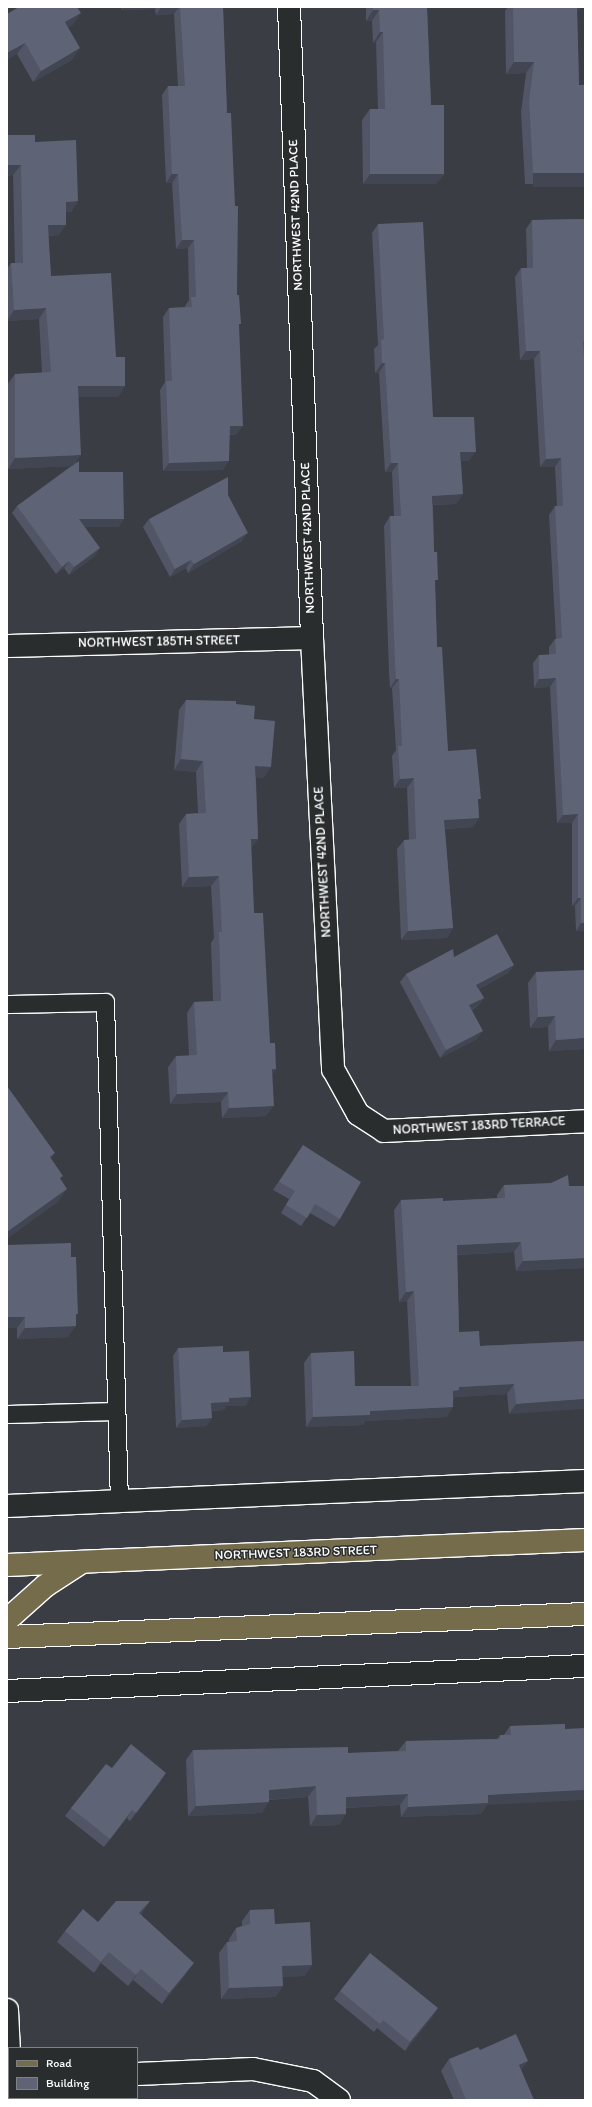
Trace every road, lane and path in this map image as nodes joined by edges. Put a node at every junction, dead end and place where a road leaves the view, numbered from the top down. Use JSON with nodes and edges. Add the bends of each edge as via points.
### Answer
{"nodes":[{"id":1,"x":289,"y":7,"type":"edge"},
{"id":2,"x":312,"y":638,"type":"junction"},
{"id":3,"x":7,"y":646,"type":"edge"},
{"id":4,"x":7,"y":1004,"type":"edge"},
{"id":5,"x":332,"y":1069,"type":"joint"},
{"id":6,"x":585,"y":1121,"type":"edge"},
{"id":7,"x":116,"y":1411,"type":"junction"},
{"id":8,"x":7,"y":1414,"type":"edge"},
{"id":9,"x":585,"y":1481,"type":"edge"},
{"id":10,"x":119,"y":1500,"type":"junction"},
{"id":11,"x":7,"y":1506,"type":"edge"},
{"id":12,"x":585,"y":1540,"type":"edge"},
{"id":13,"x":83,"y":1562,"type":"junction"},
{"id":14,"x":7,"y":1565,"type":"edge"},
{"id":15,"x":585,"y":1614,"type":"edge"},
{"id":16,"x":7,"y":1620,"type":"edge"},
{"id":17,"x":7,"y":1637,"type":"edge"},
{"id":18,"x":585,"y":1666,"type":"edge"},
{"id":19,"x":7,"y":1691,"type":"edge"},
{"id":20,"x":7,"y":2010,"type":"edge"},
{"id":21,"x":9,"y":2047,"type":"edge"},
{"id":22,"x":138,"y":2074,"type":"edge"},
{"id":23,"x":339,"y":2100,"type":"edge"}],
"edges":[{"from":1,"to":2,"type":"street","name":"NORTHWEST 42ND PLACE"},
{"from":2,"to":3,"type":"street","name":"NORTHWEST 185TH STREET"},
{"from":2,"to":5,"type":"street","name":"NORTHWEST 42ND PLACE"},
{"from":4,"to":7,"type":"lane","via":[[105,1002]]},
{"from":5,"to":6,"type":"street","name":"NORTHWEST 183RD TERRACE","via":[[358,1114],[384,1131]]},
{"from":7,"to":8,"type":"lane"},
{"from":7,"to":10,"type":"lane"},
{"from":9,"to":10,"type":"street"},
{"from":10,"to":11,"type":"street"},
{"from":12,"to":13,"type":"main road","name":"NORTHWEST 183RD STREET"},
{"from":13,"to":14,"type":"main road","name":"NORTHWEST 183RD STREET"},
{"from":13,"to":16,"type":"main road","via":[[45,1586]]},
{"from":15,"to":17,"type":"main road"},
{"from":18,"to":19,"type":"street"},
{"from":20,"to":21,"type":"street"},
{"from":22,"to":23,"type":"street","via":[[253,2069],[313,2081]]}]}
